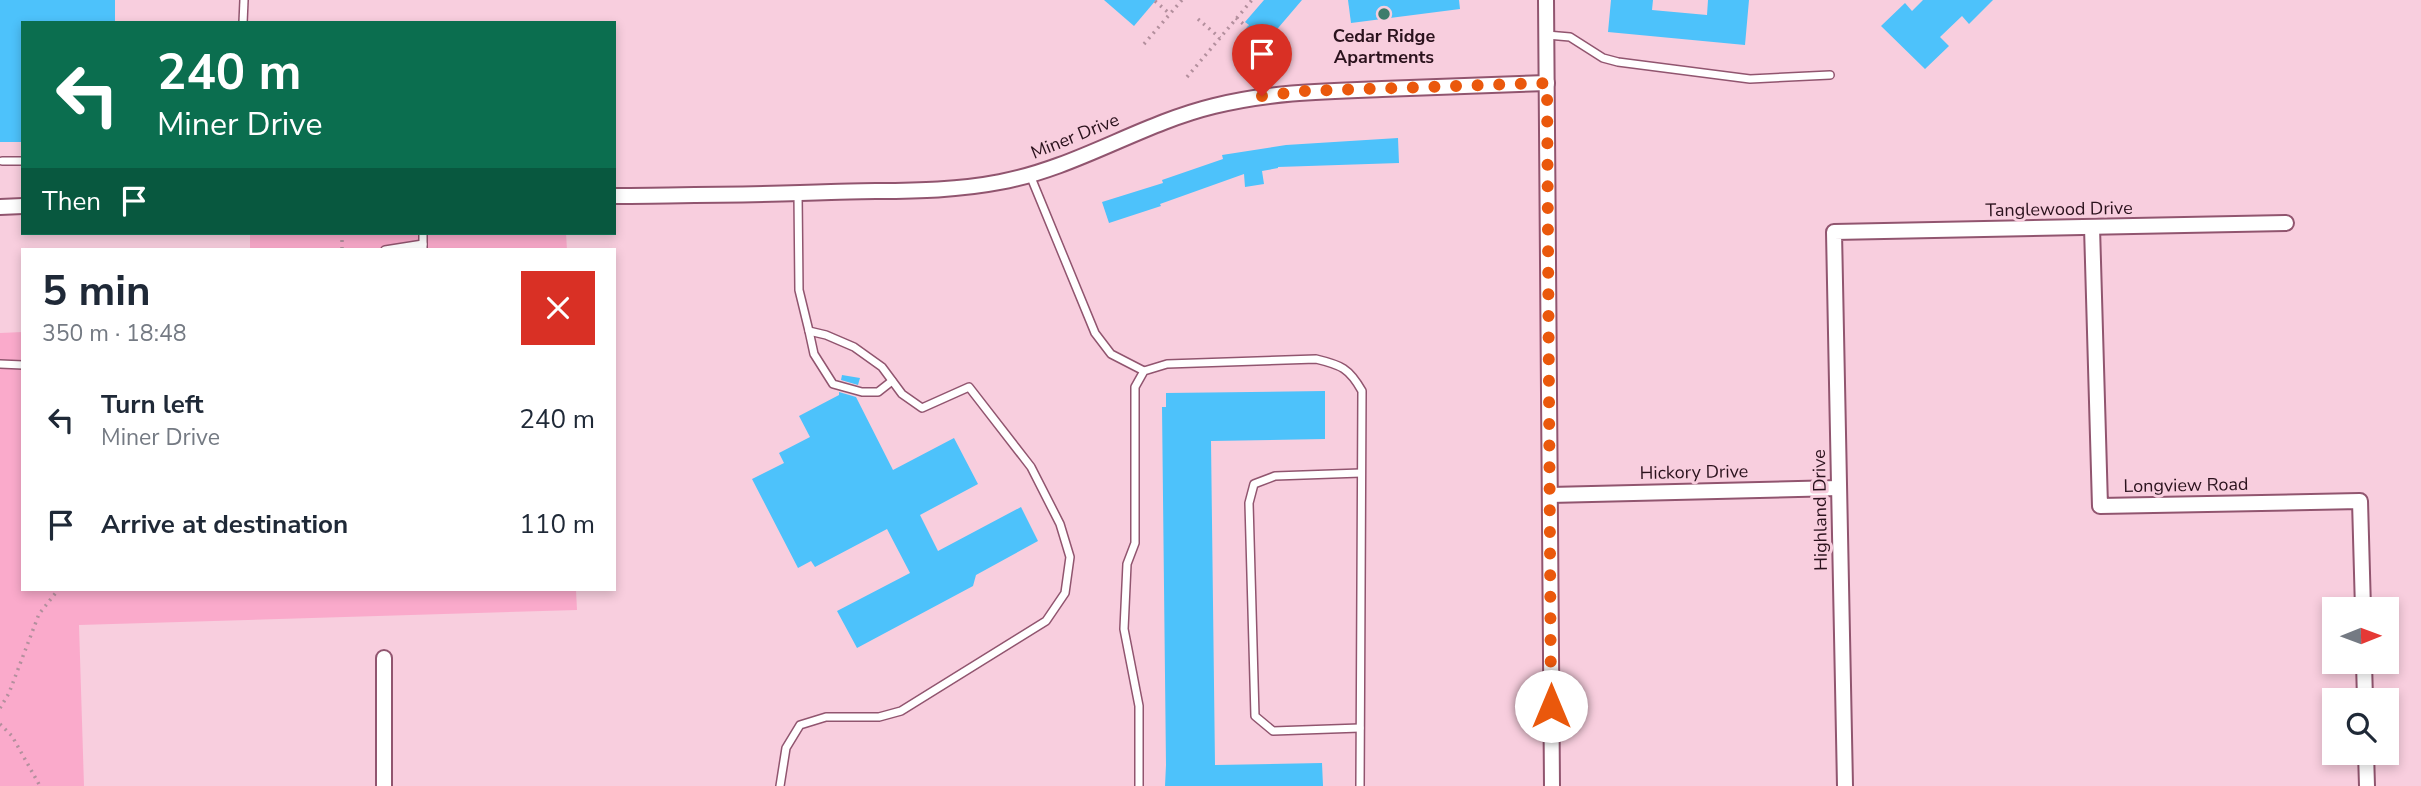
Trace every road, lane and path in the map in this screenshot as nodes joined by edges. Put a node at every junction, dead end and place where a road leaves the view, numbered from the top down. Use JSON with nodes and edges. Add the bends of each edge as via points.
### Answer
{"nodes":[{"id":1,"x":244,"y":0,"type":"edge"},
{"id":2,"x":1182,"y":0,"type":"edge"},
{"id":3,"x":1252,"y":0,"type":"edge"},
{"id":4,"x":1546,"y":0,"type":"edge"},
{"id":5,"x":1155,"y":1,"type":"edge"},
{"id":6,"x":1170,"y":14,"type":"junction"},
{"id":7,"x":1236,"y":18,"type":"junction"},
{"id":8,"x":1198,"y":19,"type":"dead end"},
{"id":9,"x":243,"y":21,"type":"edge"},
{"id":10,"x":1247,"y":27,"type":"dead end"},
{"id":11,"x":1546,"y":35,"type":"junction"},
{"id":12,"x":1220,"y":38,"type":"junction"},
{"id":13,"x":1144,"y":44,"type":"dead end"},
{"id":14,"x":1830,"y":75,"type":"dead end"},
{"id":15,"x":1187,"y":77,"type":"dead end"},
{"id":16,"x":1547,"y":83,"type":"junction"},
{"id":17,"x":21,"y":161,"type":"edge"},
{"id":18,"x":2,"y":162,"type":"dead end"},
{"id":19,"x":1030,"y":175,"type":"junction"},
{"id":20,"x":797,"y":194,"type":"junction"},
{"id":21,"x":616,"y":196,"type":"edge"},
{"id":22,"x":21,"y":206,"type":"edge"},
{"id":23,"x":0,"y":207,"type":"edge"},
{"id":24,"x":2286,"y":223,"type":"dead end"},
{"id":25,"x":2092,"y":227,"type":"junction"},
{"id":26,"x":1834,"y":232,"type":"joint"},
{"id":27,"x":809,"y":331,"type":"junction"},
{"id":28,"x":0,"y":365,"type":"edge"},
{"id":29,"x":21,"y":365,"type":"edge"},
{"id":30,"x":1144,"y":371,"type":"junction"},
{"id":31,"x":892,"y":381,"type":"junction"},
{"id":32,"x":1361,"y":473,"type":"junction"},
{"id":33,"x":1839,"y":488,"type":"junction"},
{"id":34,"x":1550,"y":495,"type":"junction"},
{"id":35,"x":57,"y":591,"type":"edge"},
{"id":36,"x":2363,"y":597,"type":"edge"},
{"id":37,"x":384,"y":658,"type":"dead end"},
{"id":38,"x":0,"y":708,"type":"edge"},
{"id":39,"x":0,"y":724,"type":"edge"},
{"id":40,"x":1360,"y":728,"type":"junction"},
{"id":41,"x":2366,"y":765,"type":"edge"},
{"id":42,"x":40,"y":786,"type":"edge"},
{"id":43,"x":384,"y":786,"type":"edge"},
{"id":44,"x":780,"y":786,"type":"edge"},
{"id":45,"x":1139,"y":786,"type":"edge"},
{"id":46,"x":1360,"y":786,"type":"edge"},
{"id":47,"x":1552,"y":786,"type":"edge"},
{"id":48,"x":1845,"y":786,"type":"edge"},
{"id":49,"x":2367,"y":786,"type":"edge"}],
"edges":[{"from":1,"to":9,"type":"lane"},
{"from":2,"to":6,"type":"path"},
{"from":3,"to":7,"type":"path"},
{"from":4,"to":11,"type":"street"},
{"from":5,"to":6,"type":"path"},
{"from":6,"to":13,"type":"path"},
{"from":7,"to":10,"type":"path"},
{"from":7,"to":12,"type":"path"},
{"from":8,"to":12,"type":"path"},
{"from":11,"to":14,"type":"lane","via":[[1570,37],[1618,62],[1751,79]]},
{"from":11,"to":16,"type":"street"},
{"from":12,"to":15,"type":"path"},
{"from":16,"to":19,"type":"street","name":"Miner Drive","via":[[1262,96],[1167,120]]},
{"from":16,"to":34,"type":"street"},
{"from":17,"to":18,"type":"lane"},
{"from":19,"to":20,"type":"street","name":"Miner Drive","via":[[963,188]]},
{"from":19,"to":30,"type":"lane","via":[[1095,332],[1111,354]]},
{"from":20,"to":21,"type":"street","name":"Miner Drive"},
{"from":20,"to":27,"type":"lane","via":[[799,290]]},
{"from":22,"to":23,"type":"street"},
{"from":24,"to":25,"type":"street","name":"Tanglewood Drive"},
{"from":25,"to":26,"type":"street","name":"Tanglewood Drive"},
{"from":25,"to":36,"type":"street","name":"Longview Road","via":[[2100,506],[2361,501]]},
{"from":26,"to":33,"type":"street","name":"Highland Drive"},
{"from":27,"to":31,"type":"lane","via":[[854,347],[882,367]]},
{"from":27,"to":31,"type":"lane","via":[[814,354],[833,384],[862,393],[878,392]]},
{"from":28,"to":29,"type":"lane"},
{"from":30,"to":32,"type":"lane","via":[[1167,365],[1316,359],[1338,365],[1353,374],[1362,391]]},
{"from":30,"to":45,"type":"lane","via":[[1135,387],[1135,543],[1127,564],[1124,629],[1139,706]]},
{"from":31,"to":44,"type":"lane","via":[[922,408],[969,387],[1031,467],[1060,524],[1070,557],[1065,593],[1046,621],[901,711],[879,717],[826,717],[800,725],[786,748]]},
{"from":32,"to":40,"type":"lane"},
{"from":32,"to":40,"type":"lane","via":[[1275,476],[1254,484],[1249,503],[1255,716],[1273,731]]},
{"from":33,"to":34,"type":"street","name":"Hickory Drive"},
{"from":33,"to":48,"type":"street","name":"Highland Drive"},
{"from":34,"to":47,"type":"street"},
{"from":35,"to":38,"type":"path","via":[[39,614]]},
{"from":37,"to":43,"type":"street"},
{"from":39,"to":42,"type":"path","via":[[12,736]]},
{"from":40,"to":46,"type":"lane"},
{"from":41,"to":49,"type":"street"}]}
